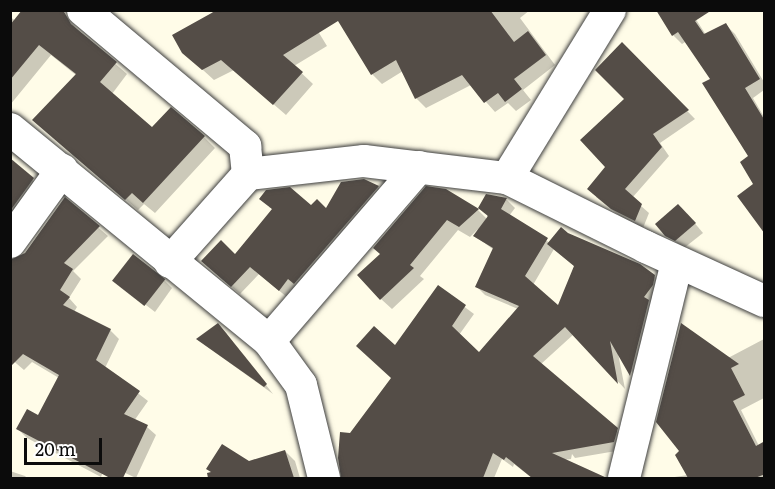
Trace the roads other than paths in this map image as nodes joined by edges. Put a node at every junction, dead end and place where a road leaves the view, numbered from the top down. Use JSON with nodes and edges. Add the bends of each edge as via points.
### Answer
{"nodes":[{"id":1,"x":83,"y":10,"type":"edge"},
{"id":2,"x":610,"y":10,"type":"edge"},
{"id":3,"x":10,"y":129,"type":"edge"},
{"id":4,"x":419,"y":167,"type":"junction"},
{"id":5,"x":62,"y":170,"type":"junction"},
{"id":6,"x":248,"y":174,"type":"junction"},
{"id":7,"x":507,"y":178,"type":"junction"},
{"id":8,"x":10,"y":242,"type":"edge"},
{"id":9,"x":170,"y":262,"type":"junction"},
{"id":10,"x":677,"y":262,"type":"junction"},
{"id":11,"x":765,"y":301,"type":"edge"},
{"id":12,"x":269,"y":341,"type":"junction"},
{"id":13,"x":324,"y":478,"type":"edge"},
{"id":14,"x":624,"y":478,"type":"edge"}],
"edges":[{"from":1,"to":6,"type":"street","via":[[245,146]]},
{"from":2,"to":7,"type":"street"},
{"from":3,"to":5,"type":"street"},
{"from":4,"to":6,"type":"street","via":[[364,161]]},
{"from":4,"to":7,"type":"street"},
{"from":4,"to":12,"type":"street"},
{"from":5,"to":8,"type":"street"},
{"from":5,"to":9,"type":"street"},
{"from":6,"to":9,"type":"street"},
{"from":7,"to":10,"type":"street"},
{"from":9,"to":12,"type":"street"},
{"from":10,"to":11,"type":"street"},
{"from":10,"to":14,"type":"street"},
{"from":12,"to":13,"type":"street","via":[[301,385]]}]}
